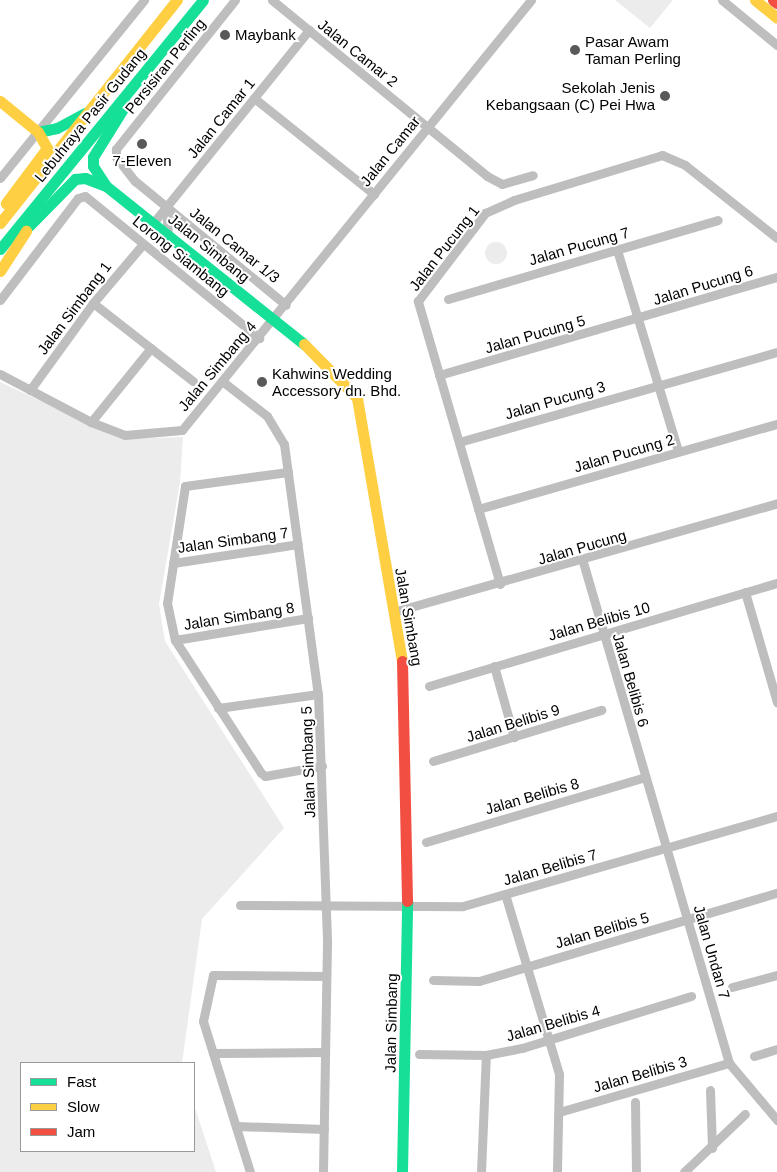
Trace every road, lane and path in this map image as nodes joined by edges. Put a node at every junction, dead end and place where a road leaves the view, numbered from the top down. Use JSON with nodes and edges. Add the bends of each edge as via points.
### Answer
{"nodes":[{"id":1,"x":144,"y":0,"type":"edge"},
{"id":2,"x":176,"y":0,"type":"edge"},
{"id":3,"x":203,"y":0,"type":"edge"},
{"id":4,"x":235,"y":0,"type":"edge"},
{"id":5,"x":272,"y":0,"type":"edge"},
{"id":6,"x":530,"y":0,"type":"edge"},
{"id":7,"x":722,"y":0,"type":"edge"},
{"id":8,"x":754,"y":0,"type":"edge"},
{"id":9,"x":773,"y":0,"type":"edge"},
{"id":10,"x":777,"y":3,"type":"edge"},
{"id":11,"x":777,"y":18,"type":"edge"},
{"id":12,"x":309,"y":30,"type":"junction"},
{"id":13,"x":777,"y":45,"type":"edge"},
{"id":14,"x":144,"y":74,"type":"junction"},
{"id":15,"x":254,"y":98,"type":"junction"},
{"id":16,"x":0,"y":101,"type":"edge"},
{"id":17,"x":85,"y":113,"type":"junction"},
{"id":18,"x":427,"y":127,"type":"junction"},
{"id":19,"x":38,"y":132,"type":"junction"},
{"id":20,"x":116,"y":149,"type":"joint"},
{"id":21,"x":73,"y":158,"type":"junction"},
{"id":22,"x":533,"y":176,"type":"dead end"},
{"id":23,"x":0,"y":178,"type":"edge"},
{"id":24,"x":508,"y":184,"type":"junction"},
{"id":25,"x":106,"y":186,"type":"junction"},
{"id":26,"x":28,"y":189,"type":"junction"},
{"id":27,"x":374,"y":194,"type":"junction"},
{"id":28,"x":514,"y":200,"type":"junction"},
{"id":29,"x":3,"y":206,"type":"edge"},
{"id":30,"x":166,"y":207,"type":"junction"},
{"id":31,"x":142,"y":214,"type":"junction"},
{"id":32,"x":718,"y":220,"type":"dead end"},
{"id":33,"x":154,"y":222,"type":"junction"},
{"id":34,"x":0,"y":223,"type":"edge"},
{"id":35,"x":29,"y":226,"type":"junction"},
{"id":36,"x":168,"y":234,"type":"junction"},
{"id":37,"x":777,"y":238,"type":"edge"},
{"id":38,"x":143,"y":244,"type":"junction"},
{"id":39,"x":0,"y":249,"type":"edge"},
{"id":40,"x":617,"y":250,"type":"junction"},
{"id":41,"x":1,"y":268,"type":"edge"},
{"id":42,"x":777,"y":277,"type":"edge"},
{"id":43,"x":448,"y":299,"type":"dead end"},
{"id":44,"x":0,"y":300,"type":"edge"},
{"id":45,"x":93,"y":303,"type":"junction"},
{"id":46,"x":286,"y":305,"type":"junction"},
{"id":47,"x":638,"y":319,"type":"junction"},
{"id":48,"x":273,"y":320,"type":"junction"},
{"id":49,"x":259,"y":338,"type":"junction"},
{"id":50,"x":151,"y":348,"type":"junction"},
{"id":51,"x":777,"y":352,"type":"edge"},
{"id":52,"x":0,"y":374,"type":"edge"},
{"id":53,"x":439,"y":375,"type":"junction"},
{"id":54,"x":193,"y":381,"type":"dead end"},
{"id":55,"x":222,"y":381,"type":"junction"},
{"id":56,"x":658,"y":385,"type":"junction"},
{"id":57,"x":30,"y":390,"type":"junction"},
{"id":58,"x":91,"y":422,"type":"junction"},
{"id":59,"x":777,"y":424,"type":"edge"},
{"id":60,"x":459,"y":442,"type":"junction"},
{"id":61,"x":678,"y":452,"type":"junction"},
{"id":62,"x":288,"y":472,"type":"junction"},
{"id":63,"x":777,"y":503,"type":"edge"},
{"id":64,"x":478,"y":509,"type":"junction"},
{"id":65,"x":298,"y":544,"type":"junction"},
{"id":66,"x":583,"y":562,"type":"junction"},
{"id":67,"x":172,"y":563,"type":"junction"},
{"id":68,"x":777,"y":583,"type":"edge"},
{"id":69,"x":500,"y":584,"type":"junction"},
{"id":70,"x":745,"y":592,"type":"junction"},
{"id":71,"x":393,"y":612,"type":"junction"},
{"id":72,"x":308,"y":618,"type":"junction"},
{"id":73,"x":604,"y":634,"type":"junction"},
{"id":74,"x":175,"y":640,"type":"junction"},
{"id":75,"x":494,"y":666,"type":"junction"},
{"id":76,"x":429,"y":686,"type":"dead end"},
{"id":77,"x":318,"y":694,"type":"junction"},
{"id":78,"x":777,"y":702,"type":"edge"},
{"id":79,"x":218,"y":708,"type":"junction"},
{"id":80,"x":602,"y":710,"type":"dead end"},
{"id":81,"x":514,"y":737,"type":"junction"},
{"id":82,"x":433,"y":761,"type":"dead end"},
{"id":83,"x":322,"y":766,"type":"junction"},
{"id":84,"x":645,"y":777,"type":"junction"},
{"id":85,"x":777,"y":816,"type":"edge"},
{"id":86,"x":426,"y":842,"type":"dead end"},
{"id":87,"x":667,"y":848,"type":"junction"},
{"id":88,"x":777,"y":893,"type":"edge"},
{"id":89,"x":505,"y":894,"type":"junction"},
{"id":90,"x":240,"y":905,"type":"dead end"},
{"id":91,"x":325,"y":905,"type":"junction"},
{"id":92,"x":407,"y":905,"type":"junction"},
{"id":93,"x":688,"y":919,"type":"junction"},
{"id":94,"x":527,"y":966,"type":"junction"},
{"id":95,"x":777,"y":975,"type":"edge"},
{"id":96,"x":326,"y":976,"type":"junction"},
{"id":97,"x":433,"y":980,"type":"dead end"},
{"id":98,"x":732,"y":987,"type":"dead end"},
{"id":99,"x":691,"y":996,"type":"dead end"},
{"id":100,"x":550,"y":1039,"type":"junction"},
{"id":101,"x":777,"y":1049,"type":"edge"},
{"id":102,"x":325,"y":1052,"type":"junction"},
{"id":103,"x":213,"y":1053,"type":"junction"},
{"id":104,"x":419,"y":1054,"type":"dead end"},
{"id":105,"x":486,"y":1055,"type":"junction"},
{"id":106,"x":754,"y":1056,"type":"dead end"},
{"id":107,"x":729,"y":1063,"type":"junction"},
{"id":108,"x":710,"y":1090,"type":"dead end"},
{"id":109,"x":635,"y":1102,"type":"dead end"},
{"id":110,"x":559,"y":1112,"type":"junction"},
{"id":111,"x":745,"y":1114,"type":"dead end"},
{"id":112,"x":777,"y":1120,"type":"edge"},
{"id":113,"x":236,"y":1126,"type":"junction"},
{"id":114,"x":324,"y":1129,"type":"junction"},
{"id":115,"x":712,"y":1148,"type":"junction"},
{"id":116,"x":250,"y":1172,"type":"edge"},
{"id":117,"x":324,"y":1172,"type":"edge"},
{"id":118,"x":402,"y":1172,"type":"edge"},
{"id":119,"x":481,"y":1172,"type":"edge"},
{"id":120,"x":557,"y":1172,"type":"edge"},
{"id":121,"x":636,"y":1172,"type":"edge"},
{"id":122,"x":684,"y":1172,"type":"edge"}],
"edges":[{"from":1,"to":19,"type":"street"},
{"from":2,"to":17,"type":"main road","name":"Lebuhraya Pasir Gudang"},
{"from":3,"to":14,"type":"main road","name":"Lebuhraya Pasir Gudang"},
{"from":4,"to":20,"type":"street","name":"Persisiran Perling"},
{"from":5,"to":12,"type":"street","name":"Jalan Camar 2"},
{"from":6,"to":18,"type":"street","name":"Jalan Camar"},
{"from":7,"to":13,"type":"street"},
{"from":8,"to":11,"type":"main road"},
{"from":9,"to":10,"type":"main road"},
{"from":12,"to":15,"type":"street","name":"Jalan Camar 1"},
{"from":12,"to":18,"type":"street","name":"Jalan Camar 2"},
{"from":14,"to":21,"type":"main road","name":"Lebuhraya Pasir Gudang"},
{"from":14,"to":25,"type":"main road","via":[[93,157],[94,166]]},
{"from":15,"to":27,"type":"street"},
{"from":15,"to":30,"type":"street","name":"Jalan Camar 1"},
{"from":16,"to":19,"type":"main road"},
{"from":17,"to":19,"type":"main road","via":[[57,128]]},
{"from":17,"to":26,"type":"main road","name":"Lebuhraya Pasir Gudang"},
{"from":18,"to":24,"type":"street","name":"Jalan Camar 2","via":[[487,176]]},
{"from":18,"to":27,"type":"street","name":"Jalan Camar"},
{"from":19,"to":23,"type":"street"},
{"from":19,"to":29,"type":"main road","via":[[47,148],[45,154]]},
{"from":20,"to":30,"type":"street","name":"Jalan Camar 1/3","via":[[117,161]]},
{"from":21,"to":35,"type":"main road"},
{"from":21,"to":39,"type":"main road","name":"Lebuhraya Pasir Gudang"},
{"from":22,"to":24,"type":"street"},
{"from":24,"to":28,"type":"street"},
{"from":25,"to":31,"type":"main road","name":"Jalan Simbang"},
{"from":25,"to":35,"type":"main road","via":[[85,178],[75,179]]},
{"from":26,"to":29,"type":"main road"},
{"from":26,"to":34,"type":"main road","name":"Lebuhraya Pasir Gudang"},
{"from":27,"to":46,"type":"street","name":"Jalan Camar"},
{"from":28,"to":37,"type":"street","name":"Jalan Pucung 1","via":[[662,155],[685,165]]},
{"from":28,"to":53,"type":"street","name":"Jalan Pucung 1","via":[[485,213],[418,301]]},
{"from":30,"to":31,"type":"street"},
{"from":30,"to":33,"type":"street","name":"Jalan Camar 1"},
{"from":30,"to":36,"type":"street"},
{"from":30,"to":46,"type":"street","name":"Jalan Camar 1/3"},
{"from":31,"to":33,"type":"main road","name":"Jalan Simbang"},
{"from":32,"to":40,"type":"street","name":"Jalan Pucung 7"},
{"from":33,"to":36,"type":"main road","name":"Jalan Simbang"},
{"from":35,"to":41,"type":"main road"},
{"from":36,"to":48,"type":"main road","name":"Jalan Simbang"},
{"from":38,"to":44,"type":"street","name":"Lorong Siambang","via":[[85,196],[78,198]]},
{"from":38,"to":45,"type":"street","name":"Jalan Simbang 1"},
{"from":38,"to":49,"type":"street","name":"Lorong Siambang"},
{"from":40,"to":43,"type":"street","name":"Jalan Pucung 7"},
{"from":40,"to":47,"type":"street"},
{"from":42,"to":47,"type":"street","name":"Jalan Pucung 6"},
{"from":45,"to":50,"type":"street"},
{"from":45,"to":57,"type":"street","name":"Jalan Simbang 1"},
{"from":46,"to":48,"type":"street","name":"Jalan Camar"},
{"from":47,"to":53,"type":"street","name":"Jalan Pucung 5"},
{"from":47,"to":56,"type":"street"},
{"from":48,"to":49,"type":"street","name":"Jalan Simbang 4"},
{"from":48,"to":71,"type":"main road","name":"Jalan Simbang","via":[[320,356],[356,398]]},
{"from":49,"to":55,"type":"street","name":"Jalan Simbang 4"},
{"from":50,"to":54,"type":"street"},
{"from":50,"to":58,"type":"street"},
{"from":51,"to":56,"type":"street","name":"Jalan Pucung 3"},
{"from":52,"to":57,"type":"street"},
{"from":53,"to":60,"type":"street","name":"Jalan Pucung 1"},
{"from":55,"to":58,"type":"street","name":"Jalan Simbang 4","via":[[182,430],[130,435]]},
{"from":55,"to":62,"type":"street","name":"Jalan Simbang 5","via":[[277,428]]},
{"from":56,"to":60,"type":"street","name":"Jalan Pucung 3"},
{"from":56,"to":61,"type":"street"},
{"from":57,"to":58,"type":"street"},
{"from":59,"to":61,"type":"street","name":"Jalan Pucung 2"},
{"from":60,"to":64,"type":"street","name":"Jalan Pucung 1"},
{"from":61,"to":64,"type":"street","name":"Jalan Pucung 2"},
{"from":62,"to":65,"type":"street","name":"Jalan Simbang 5"},
{"from":62,"to":67,"type":"street","via":[[185,486]]},
{"from":63,"to":66,"type":"street","name":"Jalan Pucung"},
{"from":64,"to":69,"type":"street","name":"Jalan Pucung 1"},
{"from":65,"to":67,"type":"street","name":"Jalan Simbang 7"},
{"from":65,"to":72,"type":"street","name":"Jalan Simbang 5"},
{"from":66,"to":69,"type":"street","name":"Jalan Pucung"},
{"from":66,"to":73,"type":"street","name":"Jalan Belibis 6"},
{"from":67,"to":74,"type":"street","via":[[167,603]]},
{"from":68,"to":70,"type":"street","name":"Jalan Belibis 10"},
{"from":69,"to":71,"type":"street","name":"Jalan Pucung"},
{"from":70,"to":73,"type":"street","name":"Jalan Belibis 10"},
{"from":70,"to":78,"type":"street"},
{"from":71,"to":92,"type":"main road","name":"Jalan Simbang","via":[[405,681]]},
{"from":72,"to":74,"type":"street","name":"Jalan Simbang 8"},
{"from":72,"to":77,"type":"street","name":"Jalan Simbang 5"},
{"from":73,"to":75,"type":"street","name":"Jalan Belibis 10"},
{"from":73,"to":84,"type":"street","name":"Jalan Belibis 6"},
{"from":74,"to":79,"type":"street"},
{"from":75,"to":76,"type":"street","name":"Jalan Belibis 10"},
{"from":75,"to":81,"type":"street"},
{"from":77,"to":79,"type":"street"},
{"from":77,"to":83,"type":"street","name":"Jalan Simbang 5"},
{"from":79,"to":83,"type":"street","via":[[265,776]]},
{"from":80,"to":81,"type":"street","name":"Jalan Belibis 9"},
{"from":81,"to":82,"type":"street","name":"Jalan Belibis 9"},
{"from":83,"to":91,"type":"street","name":"Jalan Simbang 5"},
{"from":84,"to":86,"type":"street","name":"Jalan Belibis 8"},
{"from":84,"to":87,"type":"street","name":"Jalan Undan 7"},
{"from":85,"to":87,"type":"street","name":"Jalan Belibis 7"},
{"from":87,"to":89,"type":"street","name":"Jalan Belibis 7"},
{"from":87,"to":93,"type":"street","name":"Jalan Undan 7"},
{"from":88,"to":93,"type":"street","name":"Jalan Belibis 5"},
{"from":89,"to":92,"type":"street","name":"Jalan Belibis 7","via":[[463,906]]},
{"from":89,"to":94,"type":"street"},
{"from":90,"to":91,"type":"street","name":"Jalan Belibis 7"},
{"from":91,"to":92,"type":"street","name":"Jalan Belibis 7"},
{"from":91,"to":96,"type":"street","name":"Jalan Simbang 5"},
{"from":92,"to":118,"type":"main road","name":"Jalan Simbang"},
{"from":93,"to":94,"type":"street","name":"Jalan Belibis 5"},
{"from":93,"to":107,"type":"street","name":"Jalan Undan 7"},
{"from":94,"to":97,"type":"street","name":"Jalan Belibis 5","via":[[479,981]]},
{"from":94,"to":100,"type":"street"},
{"from":95,"to":98,"type":"street"},
{"from":96,"to":102,"type":"street","name":"Jalan Simbang 5"},
{"from":96,"to":103,"type":"street","via":[[213,975],[203,1021]]},
{"from":99,"to":100,"type":"street","name":"Jalan Belibis 4"},
{"from":100,"to":105,"type":"street","name":"Jalan Belibis 4"},
{"from":100,"to":110,"type":"street","via":[[559,1074]]},
{"from":101,"to":106,"type":"street"},
{"from":102,"to":103,"type":"street"},
{"from":102,"to":114,"type":"street","name":"Jalan Simbang 5"},
{"from":103,"to":113,"type":"street"},
{"from":104,"to":105,"type":"street","name":"Jalan Belibis 4"},
{"from":105,"to":119,"type":"street"},
{"from":107,"to":110,"type":"street","name":"Jalan Belibis 3"},
{"from":107,"to":112,"type":"street","name":"Jalan Undan 7"},
{"from":108,"to":115,"type":"street"},
{"from":109,"to":121,"type":"street"},
{"from":110,"to":120,"type":"street"},
{"from":111,"to":115,"type":"street"},
{"from":113,"to":114,"type":"street"},
{"from":113,"to":116,"type":"street"},
{"from":114,"to":117,"type":"street","name":"Jalan Simbang 5"},
{"from":115,"to":122,"type":"street"}]}
